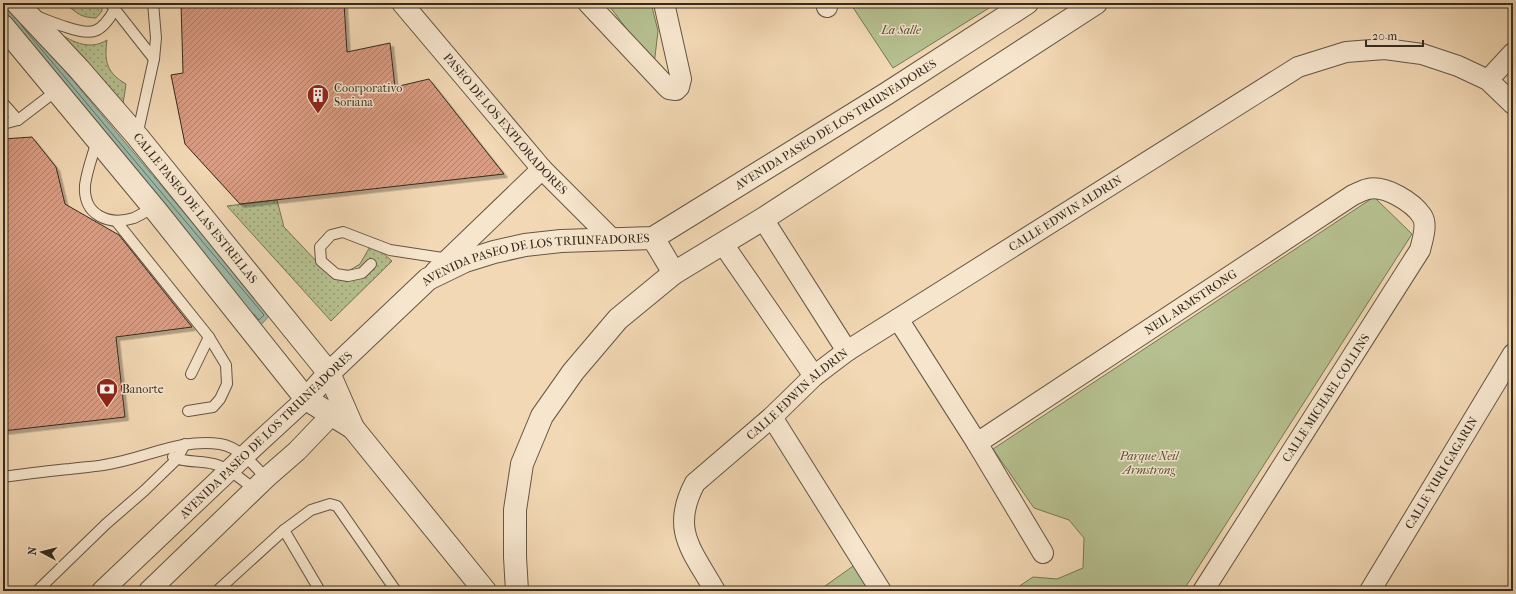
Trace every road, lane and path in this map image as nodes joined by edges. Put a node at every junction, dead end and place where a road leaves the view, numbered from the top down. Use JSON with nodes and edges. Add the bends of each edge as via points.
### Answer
{"nodes":[{"id":1,"x":154,"y":3,"type":"edge"},
{"id":2,"x":402,"y":3,"type":"edge"},
{"id":3,"x":588,"y":3,"type":"edge"},
{"id":4,"x":664,"y":3,"type":"edge"},
{"id":5,"x":1027,"y":3,"type":"edge"},
{"id":6,"x":1096,"y":3,"type":"edge"},
{"id":7,"x":113,"y":6,"type":"edge"},
{"id":8,"x":20,"y":7,"type":"edge"},
{"id":9,"x":3,"y":26,"type":"edge"},
{"id":10,"x":1513,"y":53,"type":"edge"},
{"id":11,"x":154,"y":59,"type":"junction"},
{"id":12,"x":56,"y":91,"type":"junction"},
{"id":13,"x":1506,"y":97,"type":"edge"},
{"id":14,"x":3,"y":103,"type":"edge"},
{"id":15,"x":18,"y":120,"type":"junction"},
{"id":16,"x":3,"y":124,"type":"edge"},
{"id":17,"x":137,"y":136,"type":"junction"},
{"id":18,"x":97,"y":140,"type":"junction"},
{"id":19,"x":542,"y":169,"type":"junction"},
{"id":20,"x":1409,"y":203,"type":"joint"},
{"id":21,"x":153,"y":208,"type":"junction"},
{"id":22,"x":763,"y":219,"type":"junction"},
{"id":23,"x":116,"y":221,"type":"junction"},
{"id":24,"x":653,"y":238,"type":"junction"},
{"id":25,"x":613,"y":240,"type":"junction"},
{"id":26,"x":723,"y":244,"type":"junction"},
{"id":27,"x":449,"y":259,"type":"junction"},
{"id":28,"x":371,"y":264,"type":"dead end"},
{"id":29,"x":674,"y":274,"type":"junction"},
{"id":30,"x":428,"y":279,"type":"junction"},
{"id":31,"x":898,"y":319,"type":"junction"},
{"id":32,"x":209,"y":337,"type":"junction"},
{"id":33,"x":847,"y":350,"type":"junction"},
{"id":34,"x":1513,"y":354,"type":"edge"},
{"id":35,"x":329,"y":373,"type":"junction"},
{"id":36,"x":191,"y":374,"type":"dead end"},
{"id":37,"x":814,"y":376,"type":"junction"},
{"id":38,"x":306,"y":399,"type":"junction"},
{"id":39,"x":337,"y":410,"type":"junction"},
{"id":40,"x":188,"y":411,"type":"dead end"},
{"id":41,"x":772,"y":417,"type":"junction"},
{"id":42,"x":977,"y":443,"type":"junction"},
{"id":43,"x":185,"y":444,"type":"junction"},
{"id":44,"x":164,"y":450,"type":"junction"},
{"id":45,"x":245,"y":456,"type":"junction"},
{"id":46,"x":177,"y":459,"type":"junction"},
{"id":47,"x":230,"y":471,"type":"junction"},
{"id":48,"x":3,"y":477,"type":"edge"},
{"id":49,"x":260,"y":483,"type":"junction"},
{"id":50,"x":284,"y":530,"type":"junction"},
{"id":51,"x":1043,"y":553,"type":"dead end"},
{"id":52,"x":37,"y":591,"type":"edge"},
{"id":53,"x":102,"y":591,"type":"edge"},
{"id":54,"x":149,"y":591,"type":"edge"},
{"id":55,"x":217,"y":591,"type":"edge"},
{"id":56,"x":320,"y":591,"type":"edge"},
{"id":57,"x":396,"y":591,"type":"edge"},
{"id":58,"x":485,"y":591,"type":"edge"},
{"id":59,"x":518,"y":591,"type":"edge"},
{"id":60,"x":715,"y":591,"type":"edge"},
{"id":61,"x":881,"y":591,"type":"edge"},
{"id":62,"x":1203,"y":591,"type":"edge"},
{"id":63,"x":1370,"y":591,"type":"edge"}],
"edges":[{"from":1,"to":11,"type":"lane"},
{"from":2,"to":19,"type":"street","name":"PASEO DE LOS EXPLORADORES"},
{"from":3,"to":4,"type":"street","via":[[665,85],[676,90],[681,79]]},
{"from":5,"to":24,"type":"street","name":"AVENIDA PASEO DE LOS TRIUNFADORES","via":[[886,94]]},
{"from":6,"to":22,"type":"street"},
{"from":7,"to":8,"type":"lane","via":[[106,23],[99,29],[83,33]]},
{"from":7,"to":11,"type":"lane"},
{"from":8,"to":17,"type":"street","name":"CALLE PASEO DE LAS ESTRELLAS","via":[[79,69]]},
{"from":9,"to":12,"type":"street"},
{"from":10,"to":13,"type":"street"},
{"from":11,"to":17,"type":"lane"},
{"from":12,"to":15,"type":"lane"},
{"from":12,"to":18,"type":"street"},
{"from":13,"to":31,"type":"street","name":"CALLE EDWIN ALDRIN","via":[[1458,66],[1422,54],[1385,49],[1346,52],[1298,67]]},
{"from":14,"to":15,"type":"lane"},
{"from":15,"to":16,"type":"lane"},
{"from":17,"to":35,"type":"street","name":"CALLE PASEO DE LAS ESTRELLAS"},
{"from":18,"to":21,"type":"street"},
{"from":18,"to":23,"type":"lane","via":[[85,185],[86,197],[90,208],[98,215]]},
{"from":19,"to":25,"type":"street","name":"PASEO DE LOS EXPLORADORES"},
{"from":19,"to":27,"type":"street"},
{"from":20,"to":42,"type":"street","name":"NEIL ARMSTRONG","via":[[1383,189],[1369,188],[1353,195]]},
{"from":20,"to":62,"type":"street","name":"CALLE MICHAEL COLLINS","via":[[1422,217],[1424,232],[1420,250]]},
{"from":21,"to":23,"type":"lane","via":[[134,218]]},
{"from":21,"to":38,"type":"street"},
{"from":22,"to":26,"type":"street"},
{"from":22,"to":33,"type":"street"},
{"from":23,"to":32,"type":"lane"},
{"from":24,"to":25,"type":"street","name":"AVENIDA PASEO DE LOS TRIUNFADORES"},
{"from":24,"to":29,"type":"street"},
{"from":25,"to":30,"type":"street","name":"AVENIDA PASEO DE LOS TRIUNFADORES","via":[[560,241],[525,245],[465,261]]},
{"from":26,"to":29,"type":"street"},
{"from":26,"to":37,"type":"street"},
{"from":27,"to":28,"type":"lane","via":[[390,250],[343,232],[331,235],[320,247],[321,261],[336,274],[348,276],[362,273]]},
{"from":27,"to":30,"type":"street"},
{"from":29,"to":59,"type":"street","via":[[618,319],[573,372],[542,416],[522,464],[515,510]]},
{"from":30,"to":35,"type":"street","name":"AVENIDA PASEO DE LOS TRIUNFADORES"},
{"from":31,"to":33,"type":"street","name":"CALLE EDWIN ALDRIN"},
{"from":31,"to":42,"type":"street"},
{"from":32,"to":36,"type":"lane"},
{"from":32,"to":40,"type":"lane","via":[[226,365],[227,384],[220,399],[212,407]]},
{"from":33,"to":37,"type":"street","name":"CALLE EDWIN ALDRIN"},
{"from":34,"to":63,"type":"street","name":"CALLE YURI GAGARIN"},
{"from":35,"to":38,"type":"street","name":"AVENIDA PASEO DE LOS TRIUNFADORES"},
{"from":35,"to":39,"type":"street","name":"CALLE PASEO DE LAS ESTRELLAS"},
{"from":37,"to":41,"type":"street","name":"CALLE EDWIN ALDRIN"},
{"from":38,"to":39,"type":"street"},
{"from":38,"to":45,"type":"street","name":"AVENIDA PASEO DE LOS TRIUNFADORES"},
{"from":39,"to":49,"type":"street","via":[[297,451]]},
{"from":39,"to":58,"type":"street"},
{"from":41,"to":60,"type":"street","name":"CALLE EDWIN ALDRIN","via":[[695,483],[688,496],[683,524],[686,541]]},
{"from":41,"to":61,"type":"street"},
{"from":42,"to":51,"type":"street"},
{"from":43,"to":44,"type":"lane"},
{"from":43,"to":45,"type":"lane","via":[[221,444]]},
{"from":43,"to":46,"type":"lane"},
{"from":44,"to":46,"type":"lane"},
{"from":44,"to":48,"type":"lane","via":[[109,464]]},
{"from":45,"to":47,"type":"street","name":"AVENIDA PASEO DE LOS TRIUNFADORES"},
{"from":45,"to":49,"type":"lane"},
{"from":46,"to":47,"type":"lane","via":[[215,464]]},
{"from":46,"to":52,"type":"lane"},
{"from":47,"to":49,"type":"lane"},
{"from":47,"to":53,"type":"street","name":"AVENIDA PASEO DE LOS TRIUNFADORES"},
{"from":49,"to":54,"type":"street"},
{"from":50,"to":55,"type":"lane"},
{"from":50,"to":56,"type":"lane"},
{"from":50,"to":57,"type":"lane","via":[[311,510],[330,504],[337,506]]}]}
